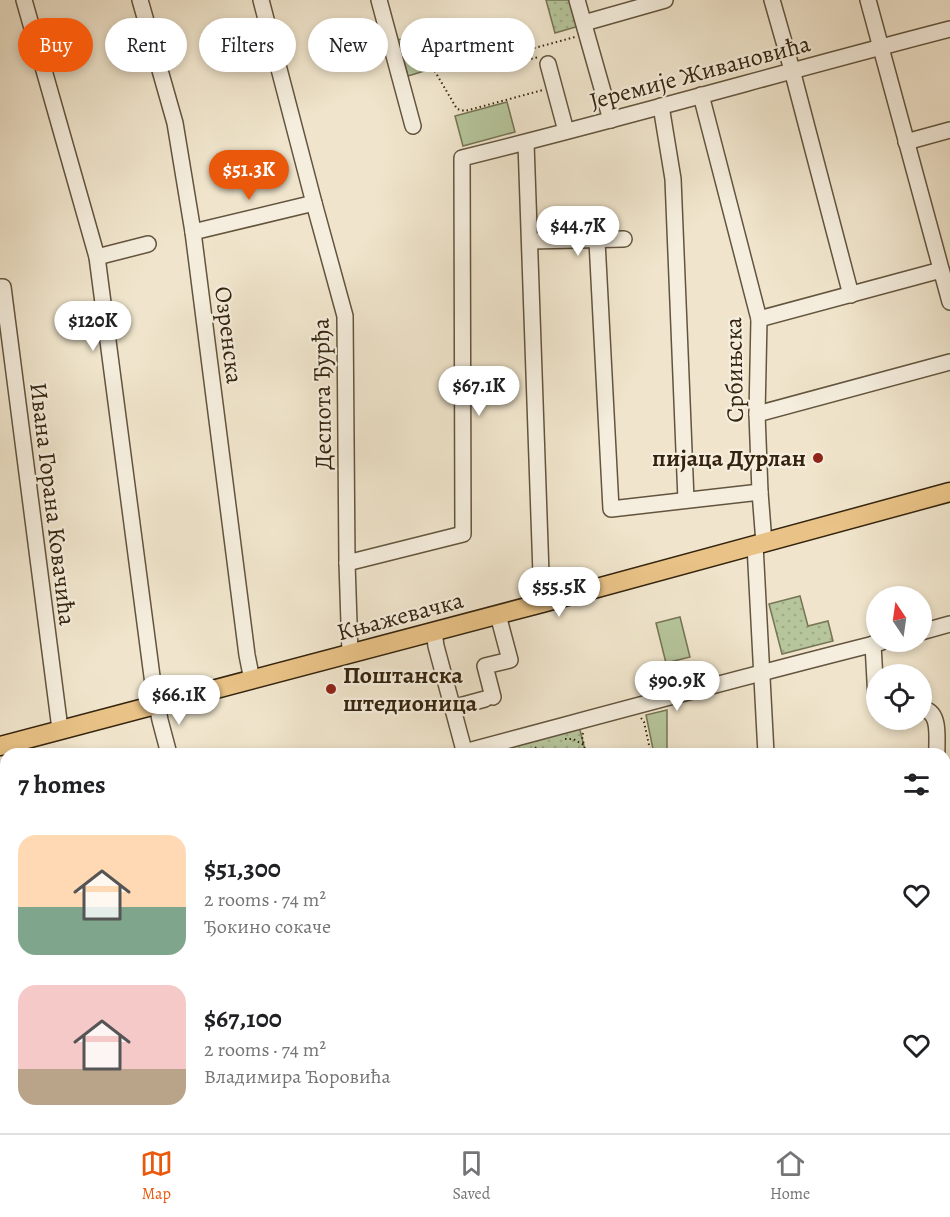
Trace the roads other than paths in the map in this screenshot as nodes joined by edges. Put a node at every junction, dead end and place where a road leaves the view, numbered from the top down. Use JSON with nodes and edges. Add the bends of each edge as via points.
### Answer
{"nodes":[{"id":1,"x":24,"y":0,"type":"edge"},
{"id":2,"x":140,"y":0,"type":"edge"},
{"id":3,"x":261,"y":0,"type":"edge"},
{"id":4,"x":379,"y":0,"type":"edge"},
{"id":5,"x":578,"y":0,"type":"edge"},
{"id":6,"x":665,"y":0,"type":"edge"},
{"id":7,"x":772,"y":0,"type":"edge"},
{"id":8,"x":868,"y":0,"type":"edge"},
{"id":9,"x":585,"y":28,"type":"junction"},
{"id":10,"x":950,"y":29,"type":"edge"},
{"id":11,"x":880,"y":47,"type":"junction"},
{"id":12,"x":548,"y":64,"type":"dead end"},
{"id":13,"x":792,"y":70,"type":"junction"},
{"id":14,"x":701,"y":95,"type":"junction"},
{"id":15,"x":661,"y":106,"type":"junction"},
{"id":16,"x":611,"y":120,"type":"junction"},
{"id":17,"x":413,"y":126,"type":"dead end"},
{"id":18,"x":950,"y":130,"type":"edge"},
{"id":19,"x":566,"y":131,"type":"junction"},
{"id":20,"x":906,"y":142,"type":"junction"},
{"id":21,"x":526,"y":143,"type":"junction"},
{"id":22,"x":314,"y":203,"type":"junction"},
{"id":23,"x":193,"y":232,"type":"junction"},
{"id":24,"x":624,"y":239,"type":"dead end"},
{"id":25,"x":530,"y":241,"type":"junction"},
{"id":26,"x":597,"y":241,"type":"junction"},
{"id":27,"x":148,"y":244,"type":"dead end"},
{"id":28,"x":97,"y":257,"type":"junction"},
{"id":29,"x":941,"y":270,"type":"junction"},
{"id":30,"x":0,"y":287,"type":"edge"},
{"id":31,"x":851,"y":295,"type":"junction"},
{"id":32,"x":950,"y":302,"type":"edge"},
{"id":33,"x":759,"y":319,"type":"junction"},
{"id":34,"x":950,"y":362,"type":"edge"},
{"id":35,"x":757,"y":414,"type":"junction"},
{"id":36,"x":760,"y":492,"type":"junction"},
{"id":37,"x":950,"y":492,"type":"edge"},
{"id":38,"x":686,"y":500,"type":"junction"},
{"id":39,"x":760,"y":544,"type":"junction"},
{"id":40,"x":347,"y":563,"type":"junction"},
{"id":41,"x":542,"y":603,"type":"junction"},
{"id":42,"x":498,"y":615,"type":"junction"},
{"id":43,"x":950,"y":624,"type":"edge"},
{"id":44,"x":932,"y":629,"type":"edge"},
{"id":45,"x":434,"y":632,"type":"junction"},
{"id":46,"x":866,"y":646,"type":"edge"},
{"id":47,"x":350,"y":653,"type":"junction"},
{"id":48,"x":762,"y":672,"type":"junction"},
{"id":49,"x":252,"y":680,"type":"junction"},
{"id":50,"x":157,"y":705,"type":"junction"},
{"id":51,"x":452,"y":708,"type":"junction"},
{"id":52,"x":932,"y":715,"type":"edge"},
{"id":53,"x":60,"y":729,"type":"junction"},
{"id":54,"x":0,"y":746,"type":"edge"},
{"id":55,"x":168,"y":748,"type":"edge"},
{"id":56,"x":463,"y":748,"type":"edge"},
{"id":57,"x":482,"y":748,"type":"edge"},
{"id":58,"x":766,"y":748,"type":"edge"},
{"id":59,"x":937,"y":748,"type":"edge"}],
"edges":[{"from":1,"to":28,"type":"street"},
{"from":2,"to":23,"type":"street","name":"Озренска","via":[[175,123]]},
{"from":3,"to":22,"type":"street","name":"Деспота Ђурђа"},
{"from":4,"to":17,"type":"street"},
{"from":5,"to":9,"type":"street"},
{"from":6,"to":9,"type":"street"},
{"from":7,"to":13,"type":"street"},
{"from":8,"to":11,"type":"street"},
{"from":9,"to":16,"type":"street"},
{"from":10,"to":11,"type":"street","name":"Јеремије Живановића"},
{"from":11,"to":13,"type":"street","name":"Јеремије Живановића"},
{"from":11,"to":20,"type":"street"},
{"from":12,"to":19,"type":"street"},
{"from":13,"to":14,"type":"street","name":"Јеремије Живановића"},
{"from":13,"to":31,"type":"street"},
{"from":14,"to":15,"type":"street","name":"Јеремије Живановића"},
{"from":14,"to":33,"type":"street","name":"Србињска"},
{"from":15,"to":16,"type":"street","name":"Јеремије Живановића"},
{"from":15,"to":38,"type":"street","via":[[674,179]]},
{"from":16,"to":19,"type":"street","name":"Јеремије Живановића"},
{"from":18,"to":20,"type":"street"},
{"from":19,"to":21,"type":"street","name":"Јеремије Живановића"},
{"from":20,"to":29,"type":"street"},
{"from":21,"to":25,"type":"street"},
{"from":21,"to":40,"type":"street","name":"Јеремије Живановића","via":[[462,158],[463,534]]},
{"from":22,"to":23,"type":"street"},
{"from":22,"to":40,"type":"street","name":"Деспота Ђурђа","via":[[345,316]]},
{"from":23,"to":49,"type":"street","name":"Озренска"},
{"from":24,"to":26,"type":"street"},
{"from":25,"to":26,"type":"street"},
{"from":25,"to":41,"type":"street"},
{"from":26,"to":38,"type":"street","via":[[611,509]]},
{"from":27,"to":28,"type":"street"},
{"from":28,"to":50,"type":"street"},
{"from":29,"to":31,"type":"street"},
{"from":29,"to":32,"type":"street"},
{"from":30,"to":53,"type":"street","name":"Ивана Горана Ковачића"},
{"from":31,"to":33,"type":"street"},
{"from":33,"to":35,"type":"street","name":"Србињска"},
{"from":34,"to":35,"type":"street"},
{"from":35,"to":36,"type":"street","name":"Србињска"},
{"from":36,"to":38,"type":"street"},
{"from":36,"to":39,"type":"street","name":"Србињска"},
{"from":37,"to":39,"type":"main road","name":"Књажевачка"},
{"from":39,"to":41,"type":"main road","name":"Књажевачка"},
{"from":39,"to":48,"type":"street","name":"Србињска"},
{"from":40,"to":47,"type":"street","name":"Деспота Ђурђа"},
{"from":41,"to":42,"type":"main road","name":"Књажевачка"},
{"from":42,"to":45,"type":"main road","name":"Књажевачка"},
{"from":42,"to":51,"type":"street","via":[[510,660],[485,666],[489,698]]},
{"from":43,"to":44,"type":"street"},
{"from":45,"to":47,"type":"main road","name":"Књажевачка"},
{"from":45,"to":51,"type":"street"},
{"from":46,"to":48,"type":"street"},
{"from":47,"to":49,"type":"main road","name":"Књажевачка"},
{"from":48,"to":57,"type":"street"},
{"from":48,"to":58,"type":"street","name":"Србињска"},
{"from":49,"to":50,"type":"main road","name":"Књажевачка"},
{"from":50,"to":53,"type":"main road","name":"Књажевачка"},
{"from":50,"to":55,"type":"street"},
{"from":51,"to":56,"type":"street"},
{"from":52,"to":59,"type":"street","via":[[936,721]]},
{"from":53,"to":54,"type":"main road","name":"Књажевачка"}]}
